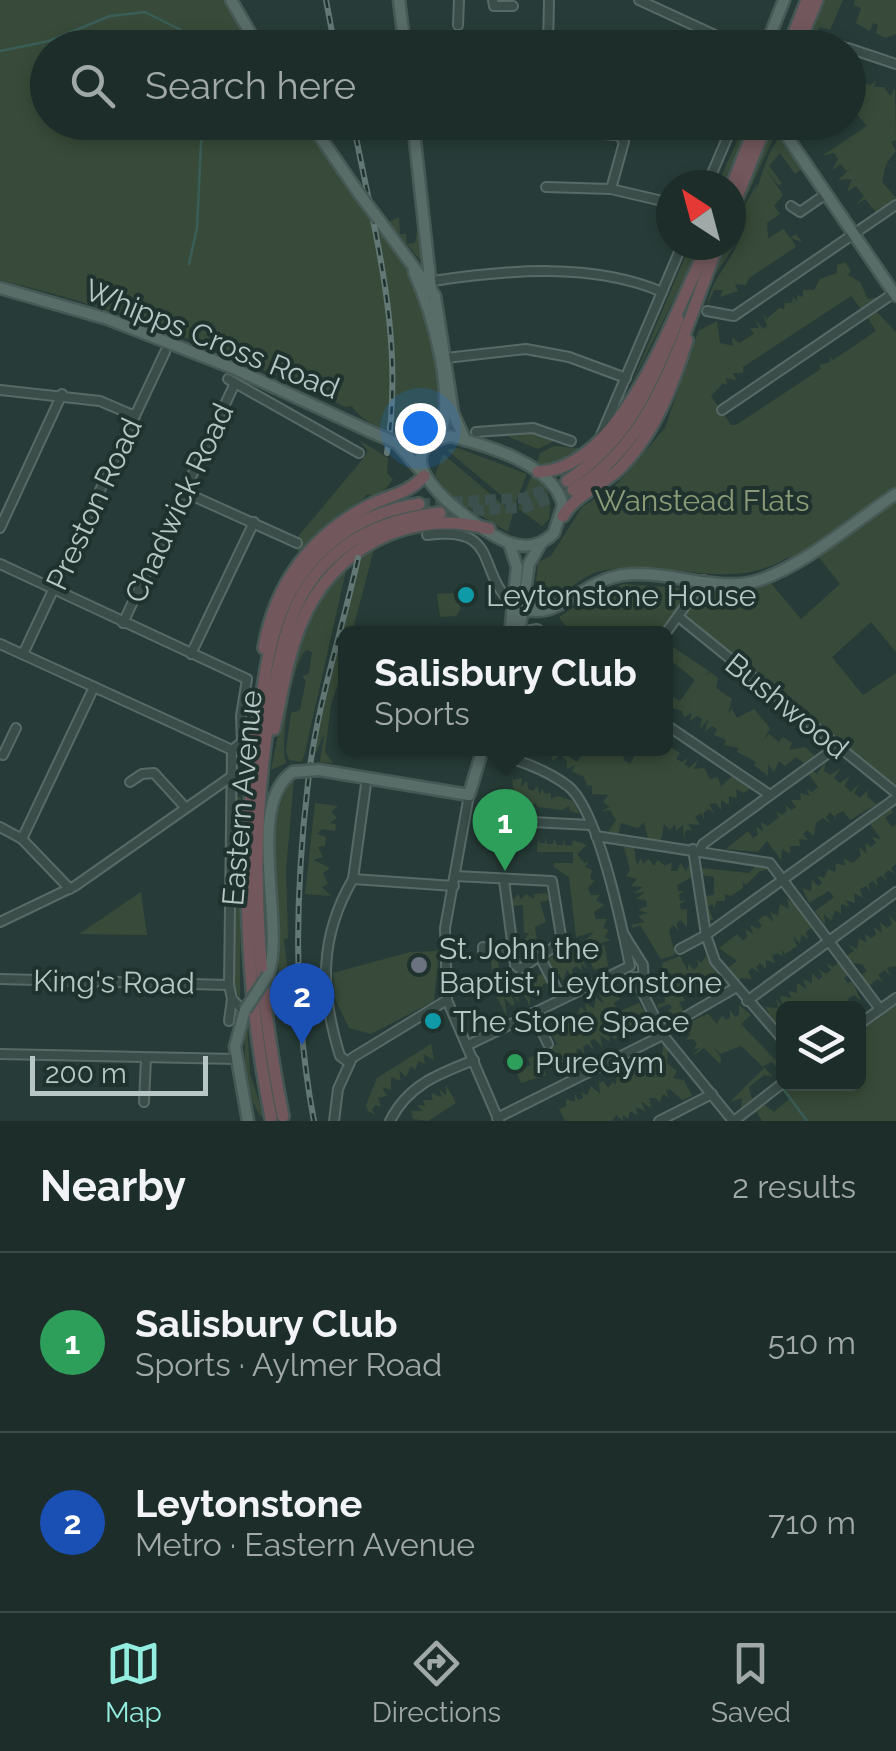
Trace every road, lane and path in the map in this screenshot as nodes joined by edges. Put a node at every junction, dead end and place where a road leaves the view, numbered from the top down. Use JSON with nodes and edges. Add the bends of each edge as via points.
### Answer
{"nodes":[{"id":1,"x":232,"y":0,"type":"edge"},
{"id":2,"x":399,"y":0,"type":"edge"},
{"id":3,"x":458,"y":0,"type":"edge"},
{"id":4,"x":494,"y":0,"type":"edge"},
{"id":5,"x":549,"y":0,"type":"edge"},
{"id":6,"x":638,"y":0,"type":"edge"},
{"id":7,"x":784,"y":0,"type":"edge"},
{"id":8,"x":807,"y":0,"type":"edge"},
{"id":9,"x":817,"y":0,"type":"edge"},
{"id":10,"x":513,"y":6,"type":"dead end"},
{"id":11,"x":458,"y":25,"type":"dead end"},
{"id":12,"x":249,"y":30,"type":"edge"},
{"id":13,"x":403,"y":30,"type":"edge"},
{"id":14,"x":548,"y":30,"type":"edge"},
{"id":15,"x":704,"y":30,"type":"edge"},
{"id":16,"x":772,"y":30,"type":"edge"},
{"id":17,"x":795,"y":30,"type":"edge"},
{"id":18,"x":804,"y":30,"type":"edge"},
{"id":19,"x":866,"y":54,"type":"edge"},
{"id":20,"x":896,"y":64,"type":"edge"},
{"id":21,"x":322,"y":140,"type":"edge"},
{"id":22,"x":416,"y":140,"type":"edge"},
{"id":23,"x":622,"y":140,"type":"edge"},
{"id":24,"x":726,"y":140,"type":"edge"},
{"id":25,"x":750,"y":140,"type":"edge"},
{"id":26,"x":763,"y":140,"type":"edge"},
{"id":27,"x":790,"y":140,"type":"edge"},
{"id":28,"x":713,"y":170,"type":"edge"},
{"id":29,"x":738,"y":170,"type":"edge"},
{"id":30,"x":746,"y":178,"type":"edge"},
{"id":31,"x":546,"y":187,"type":"dead end"},
{"id":32,"x":611,"y":190,"type":"junction"},
{"id":33,"x":826,"y":194,"type":"junction"},
{"id":34,"x":656,"y":200,"type":"edge"},
{"id":35,"x":896,"y":205,"type":"edge"},
{"id":36,"x":791,"y":206,"type":"dead end"},
{"id":37,"x":854,"y":233,"type":"junction"},
{"id":38,"x":401,"y":249,"type":"junction"},
{"id":39,"x":676,"y":260,"type":"edge"},
{"id":40,"x":701,"y":260,"type":"edge"},
{"id":41,"x":702,"y":260,"type":"edge"},
{"id":42,"x":712,"y":260,"type":"edge"},
{"id":43,"x":430,"y":283,"type":"junction"},
{"id":44,"x":0,"y":288,"type":"edge"},
{"id":45,"x":662,"y":292,"type":"junction"},
{"id":46,"x":699,"y":292,"type":"junction"},
{"id":47,"x":895,"y":294,"type":"edge"},
{"id":48,"x":429,"y":309,"type":"junction"},
{"id":49,"x":708,"y":311,"type":"dead end"},
{"id":50,"x":165,"y":352,"type":"dead end"},
{"id":51,"x":446,"y":358,"type":"junction"},
{"id":52,"x":622,"y":379,"type":"junction"},
{"id":53,"x":232,"y":381,"type":"joint"},
{"id":54,"x":0,"y":390,"type":"edge"},
{"id":55,"x":62,"y":394,"type":"junction"},
{"id":56,"x":722,"y":410,"type":"dead end"},
{"id":57,"x":135,"y":416,"type":"junction"},
{"id":58,"x":498,"y":428,"type":"junction"},
{"id":59,"x":476,"y":432,"type":"dead end"},
{"id":60,"x":465,"y":440,"type":"junction"},
{"id":61,"x":566,"y":441,"type":"dead end"},
{"id":62,"x":435,"y":442,"type":"junction"},
{"id":63,"x":599,"y":444,"type":"junction"},
{"id":64,"x":399,"y":445,"type":"junction"},
{"id":65,"x":489,"y":449,"type":"junction"},
{"id":66,"x":359,"y":453,"type":"dead end"},
{"id":67,"x":538,"y":472,"type":"junction"},
{"id":68,"x":423,"y":474,"type":"junction"},
{"id":69,"x":184,"y":492,"type":"junction"},
{"id":70,"x":896,"y":494,"type":"edge"},
{"id":71,"x":419,"y":504,"type":"tunnel mouth"},
{"id":72,"x":440,"y":513,"type":"tunnel mouth"},
{"id":73,"x":562,"y":516,"type":"junction"},
{"id":74,"x":254,"y":522,"type":"junction"},
{"id":75,"x":0,"y":528,"type":"edge"},
{"id":76,"x":489,"y":529,"type":"junction"},
{"id":77,"x":428,"y":535,"type":"dead end"},
{"id":78,"x":298,"y":542,"type":"dead end"},
{"id":79,"x":510,"y":543,"type":"junction"},
{"id":80,"x":542,"y":543,"type":"junction"},
{"id":81,"x":0,"y":564,"type":"edge"},
{"id":82,"x":683,"y":578,"type":"junction"},
{"id":83,"x":704,"y":580,"type":"junction"},
{"id":84,"x":55,"y":590,"type":"junction"},
{"id":85,"x":516,"y":602,"type":"junction"},
{"id":86,"x":686,"y":602,"type":"junction"},
{"id":87,"x":680,"y":618,"type":"junction"},
{"id":88,"x":123,"y":623,"type":"junction"},
{"id":89,"x":512,"y":626,"type":"edge"},
{"id":90,"x":518,"y":626,"type":"edge"},
{"id":91,"x":672,"y":626,"type":"edge"},
{"id":92,"x":2,"y":644,"type":"edge"},
{"id":93,"x":22,"y":654,"type":"junction"},
{"id":94,"x":191,"y":654,"type":"junction"},
{"id":95,"x":0,"y":655,"type":"edge"},
{"id":96,"x":94,"y":687,"type":"junction"},
{"id":97,"x":16,"y":728,"type":"dead end"},
{"id":98,"x":673,"y":729,"type":"edge"},
{"id":99,"x":4,"y":740,"type":"edge"},
{"id":100,"x":838,"y":746,"type":"junction"},
{"id":101,"x":232,"y":750,"type":"junction"},
{"id":102,"x":3,"y":755,"type":"dead end"},
{"id":103,"x":481,"y":756,"type":"edge"},
{"id":104,"x":508,"y":756,"type":"edge"},
{"id":105,"x":232,"y":776,"type":"junction"},
{"id":106,"x":367,"y":777,"type":"junction"},
{"id":107,"x":130,"y":782,"type":"dead end"},
{"id":108,"x":469,"y":795,"type":"junction"},
{"id":109,"x":770,"y":795,"type":"junction"},
{"id":110,"x":896,"y":796,"type":"edge"},
{"id":111,"x":185,"y":808,"type":"junction"},
{"id":112,"x":491,"y":820,"type":"dead end"},
{"id":113,"x":590,"y":825,"type":"junction"},
{"id":114,"x":0,"y":826,"type":"edge"},
{"id":115,"x":252,"y":831,"type":"junction"},
{"id":116,"x":596,"y":836,"type":"junction"},
{"id":117,"x":22,"y":839,"type":"junction"},
{"id":118,"x":696,"y":850,"type":"junction"},
{"id":119,"x":785,"y":878,"type":"junction"},
{"id":120,"x":354,"y":879,"type":"junction"},
{"id":121,"x":504,"y":880,"type":"junction"},
{"id":122,"x":455,"y":881,"type":"junction"},
{"id":123,"x":70,"y":889,"type":"junction"},
{"id":124,"x":896,"y":892,"type":"edge"},
{"id":125,"x":0,"y":922,"type":"edge"},
{"id":126,"x":623,"y":932,"type":"junction"},
{"id":127,"x":706,"y":935,"type":"junction"},
{"id":128,"x":830,"y":941,"type":"junction"},
{"id":129,"x":483,"y":947,"type":"dead end"},
{"id":130,"x":512,"y":947,"type":"junction"},
{"id":131,"x":680,"y":949,"type":"dead end"},
{"id":132,"x":540,"y":957,"type":"junction"},
{"id":133,"x":635,"y":977,"type":"dead end"},
{"id":134,"x":0,"y":979,"type":"edge"},
{"id":135,"x":229,"y":984,"type":"junction"},
{"id":136,"x":735,"y":988,"type":"junction"},
{"id":137,"x":644,"y":991,"type":"junction"},
{"id":138,"x":896,"y":998,"type":"edge"},
{"id":139,"x":232,"y":999,"type":"junction"},
{"id":140,"x":562,"y":999,"type":"junction"},
{"id":141,"x":447,"y":1000,"type":"junction"},
{"id":142,"x":747,"y":1002,"type":"junction"},
{"id":143,"x":880,"y":1009,"type":"junction"},
{"id":144,"x":244,"y":1010,"type":"junction"},
{"id":145,"x":533,"y":1013,"type":"junction"},
{"id":146,"x":866,"y":1019,"type":"edge"},
{"id":147,"x":229,"y":1021,"type":"dead end"},
{"id":148,"x":663,"y":1032,"type":"junction"},
{"id":149,"x":776,"y":1033,"type":"edge"},
{"id":150,"x":548,"y":1043,"type":"dead end"},
{"id":151,"x":468,"y":1045,"type":"junction"},
{"id":152,"x":0,"y":1054,"type":"edge"},
{"id":153,"x":146,"y":1058,"type":"junction"},
{"id":154,"x":236,"y":1059,"type":"junction"},
{"id":155,"x":474,"y":1060,"type":"junction"},
{"id":156,"x":348,"y":1062,"type":"junction"},
{"id":157,"x":776,"y":1088,"type":"edge"},
{"id":158,"x":712,"y":1094,"type":"junction"},
{"id":159,"x":144,"y":1102,"type":"dead end"},
{"id":160,"x":277,"y":1117,"type":"dead end"},
{"id":161,"x":498,"y":1120,"type":"edge"},
{"id":162,"x":248,"y":1121,"type":"edge"},
{"id":163,"x":334,"y":1121,"type":"edge"},
{"id":164,"x":390,"y":1121,"type":"edge"},
{"id":165,"x":659,"y":1121,"type":"edge"},
{"id":166,"x":734,"y":1121,"type":"edge"}],
"edges":[{"from":1,"to":12,"type":"main road"},
{"from":2,"to":13,"type":"main road"},
{"from":3,"to":11,"type":"street"},
{"from":4,"to":10,"type":"street","via":[[494,6]]},
{"from":5,"to":14,"type":"street"},
{"from":6,"to":15,"type":"street"},
{"from":7,"to":16,"type":"main road"},
{"from":8,"to":17,"type":"highway"},
{"from":9,"to":18,"type":"highway"},
{"from":19,"to":20,"type":"street"},
{"from":21,"to":38,"type":"main road","bridge":true},
{"from":22,"to":43,"type":"main road"},
{"from":23,"to":32,"type":"street"},
{"from":24,"to":28,"type":"street"},
{"from":25,"to":29,"type":"highway"},
{"from":26,"to":30,"type":"highway"},
{"from":27,"to":33,"type":"main road"},
{"from":31,"to":32,"type":"street"},
{"from":32,"to":34,"type":"street"},
{"from":33,"to":36,"type":"street","via":[[800,212]]},
{"from":33,"to":37,"type":"main road"},
{"from":35,"to":37,"type":"street"},
{"from":37,"to":47,"type":"main road"},
{"from":37,"to":49,"type":"street","via":[[734,316]]},
{"from":38,"to":43,"type":"main road"},
{"from":38,"to":48,"type":"main road"},
{"from":39,"to":45,"type":"street"},
{"from":40,"to":63,"type":"highway","via":[[633,398]]},
{"from":41,"to":46,"type":"highway","via":[[635,416],[570,485],[604,470],[634,439]]},
{"from":42,"to":46,"type":"highway"},
{"from":43,"to":45,"type":"street","via":[[600,274]]},
{"from":43,"to":48,"type":"main road"},
{"from":43,"to":51,"type":"main road"},
{"from":44,"to":64,"type":"main road","name":"Whipps Cross Road","bridge":true,"via":[[108,319]]},
{"from":45,"to":52,"type":"street"},
{"from":46,"to":73,"type":"highway","via":[[683,353],[651,429],[624,464]]},
{"from":47,"to":56,"type":"street"},
{"from":48,"to":62,"type":"main road","via":[[445,416]]},
{"from":50,"to":57,"type":"street","name":"Preston Road"},
{"from":51,"to":52,"type":"street","via":[[547,352]]},
{"from":51,"to":60,"type":"main road","via":[[453,413]]},
{"from":52,"to":63,"type":"street"},
{"from":53,"to":66,"type":"street","name":"Whipps Cross Road"},
{"from":53,"to":69,"type":"street","name":"Chadwick Road"},
{"from":54,"to":55,"type":"street"},
{"from":55,"to":57,"type":"street","via":[[100,400]]},
{"from":55,"to":75,"type":"street"},
{"from":57,"to":84,"type":"street","name":"Preston Road"},
{"from":58,"to":59,"type":"street"},
{"from":58,"to":61,"type":"street","via":[[532,428]]},
{"from":58,"to":65,"type":"street"},
{"from":60,"to":62,"type":"main road"},
{"from":60,"to":65,"type":"main road"},
{"from":62,"to":64,"type":"main road"},
{"from":62,"to":68,"type":"main road"},
{"from":63,"to":67,"type":"highway","via":[[568,467]]},
{"from":64,"to":68,"type":"main road","name":"Whipps Cross Road"},
{"from":65,"to":67,"type":"main road"},
{"from":67,"to":73,"type":"main road","via":[[560,492]]},
{"from":68,"to":76,"type":"main road","name":"Whipps Cross Road","via":[[438,495]]},
{"from":68,"to":115,"type":"highway","via":[[408,492],[364,508],[326,534],[278,594],[262,655],[246,792]]},
{"from":69,"to":74,"type":"street"},
{"from":69,"to":88,"type":"street","name":"Chadwick Road"},
{"from":70,"to":83,"type":"main road","via":[[778,572],[748,582]]},
{"from":71,"to":115,"type":"highway","name":"Eastern Avenue","via":[[383,512],[342,534],[292,588],[271,646]]},
{"from":72,"to":115,"type":"highway","name":"Eastern Avenue","via":[[396,520],[355,539],[330,558],[301,596],[286,633]]},
{"from":73,"to":80,"type":"main road"},
{"from":74,"to":78,"type":"street"},
{"from":74,"to":94,"type":"street"},
{"from":76,"to":79,"type":"main road","name":"Whipps Cross Road"},
{"from":76,"to":115,"type":"highway","via":[[450,522],[396,531],[350,555],[321,586],[288,668]]},
{"from":77,"to":85,"type":"street","via":[[470,538]]},
{"from":79,"to":80,"type":"main road"},
{"from":79,"to":85,"type":"main road"},
{"from":80,"to":85,"type":"main road"},
{"from":81,"to":84,"type":"street"},
{"from":82,"to":83,"type":"main road"},
{"from":82,"to":85,"type":"main road","via":[[612,577],[555,606]]},
{"from":82,"to":86,"type":"street"},
{"from":83,"to":86,"type":"street"},
{"from":84,"to":88,"type":"street"},
{"from":84,"to":93,"type":"street","name":"Preston Road"},
{"from":85,"to":89,"type":"main road"},
{"from":85,"to":90,"type":"main road"},
{"from":86,"to":87,"type":"street"},
{"from":87,"to":91,"type":"street"},
{"from":87,"to":100,"type":"street","name":"Bushwood"},
{"from":88,"to":94,"type":"street"},
{"from":92,"to":93,"type":"street"},
{"from":92,"to":95,"type":"street"},
{"from":93,"to":96,"type":"street"},
{"from":94,"to":101,"type":"street","via":[[247,679],[242,742]]},
{"from":96,"to":101,"type":"street"},
{"from":96,"to":117,"type":"street"},
{"from":97,"to":99,"type":"street"},
{"from":98,"to":109,"type":"street"},
{"from":99,"to":102,"type":"street"},
{"from":100,"to":109,"type":"street"},
{"from":100,"to":110,"type":"street","name":"Bushwood"},
{"from":101,"to":105,"type":"street"},
{"from":103,"to":108,"type":"main road"},
{"from":104,"to":113,"type":"street","via":[[566,785]]},
{"from":105,"to":111,"type":"street"},
{"from":105,"to":135,"type":"street"},
{"from":106,"to":108,"type":"main road"},
{"from":106,"to":120,"type":"street"},
{"from":106,"to":144,"type":"main road","bridge":true,"via":[[293,772],[280,784],[269,868],[274,949],[268,975]]},
{"from":107,"to":111,"type":"street","via":[[154,774]]},
{"from":108,"to":122,"type":"street"},
{"from":109,"to":118,"type":"street"},
{"from":110,"to":119,"type":"street"},
{"from":111,"to":123,"type":"street"},
{"from":112,"to":113,"type":"street"},
{"from":113,"to":116,"type":"street"},
{"from":114,"to":117,"type":"street"},
{"from":115,"to":160,"type":"highway","name":"Eastern Avenue","via":[[248,971]]},
{"from":116,"to":118,"type":"street"},
{"from":116,"to":126,"type":"street"},
{"from":117,"to":123,"type":"street"},
{"from":118,"to":119,"type":"street","via":[[758,858]]},
{"from":118,"to":127,"type":"street"},
{"from":119,"to":127,"type":"street"},
{"from":119,"to":128,"type":"street"},
{"from":120,"to":122,"type":"street"},
{"from":120,"to":156,"type":"street","via":[[330,924],[327,952],[334,1032]]},
{"from":121,"to":122,"type":"street"},
{"from":121,"to":130,"type":"street"},
{"from":121,"to":132,"type":"street","via":[[554,884],[563,939]]},
{"from":122,"to":141,"type":"street","via":[[444,946]]},
{"from":123,"to":125,"type":"street"},
{"from":124,"to":128,"type":"street"},
{"from":126,"to":137,"type":"street","via":[[644,965]]},
{"from":126,"to":140,"type":"street","via":[[630,964],[625,971]]},
{"from":127,"to":131,"type":"street"},
{"from":127,"to":136,"type":"street"},
{"from":128,"to":142,"type":"street"},
{"from":128,"to":143,"type":"street"},
{"from":129,"to":130,"type":"street"},
{"from":130,"to":132,"type":"street","via":[[517,968]]},
{"from":132,"to":140,"type":"street"},
{"from":133,"to":137,"type":"street"},
{"from":134,"to":135,"type":"street","name":"King's Road"},
{"from":135,"to":139,"type":"street"},
{"from":136,"to":142,"type":"street"},
{"from":136,"to":148,"type":"street"},
{"from":137,"to":148,"type":"street"},
{"from":138,"to":143,"type":"street"},
{"from":139,"to":144,"type":"street"},
{"from":139,"to":147,"type":"street"},
{"from":140,"to":145,"type":"street"},
{"from":141,"to":151,"type":"street"},
{"from":141,"to":156,"type":"street"},
{"from":142,"to":149,"type":"street"},
{"from":143,"to":146,"type":"street"},
{"from":144,"to":154,"type":"main road"},
{"from":145,"to":150,"type":"street"},
{"from":145,"to":151,"type":"street"},
{"from":148,"to":158,"type":"street"},
{"from":148,"to":161,"type":"street"},
{"from":151,"to":155,"type":"street"},
{"from":152,"to":153,"type":"street"},
{"from":153,"to":154,"type":"street"},
{"from":153,"to":159,"type":"street"},
{"from":154,"to":162,"type":"main road"},
{"from":155,"to":161,"type":"street"},
{"from":155,"to":164,"type":"street","via":[[424,1081]]},
{"from":156,"to":163,"type":"street"},
{"from":157,"to":166,"type":"street"},
{"from":158,"to":165,"type":"street"},
{"from":158,"to":166,"type":"street"}]}
